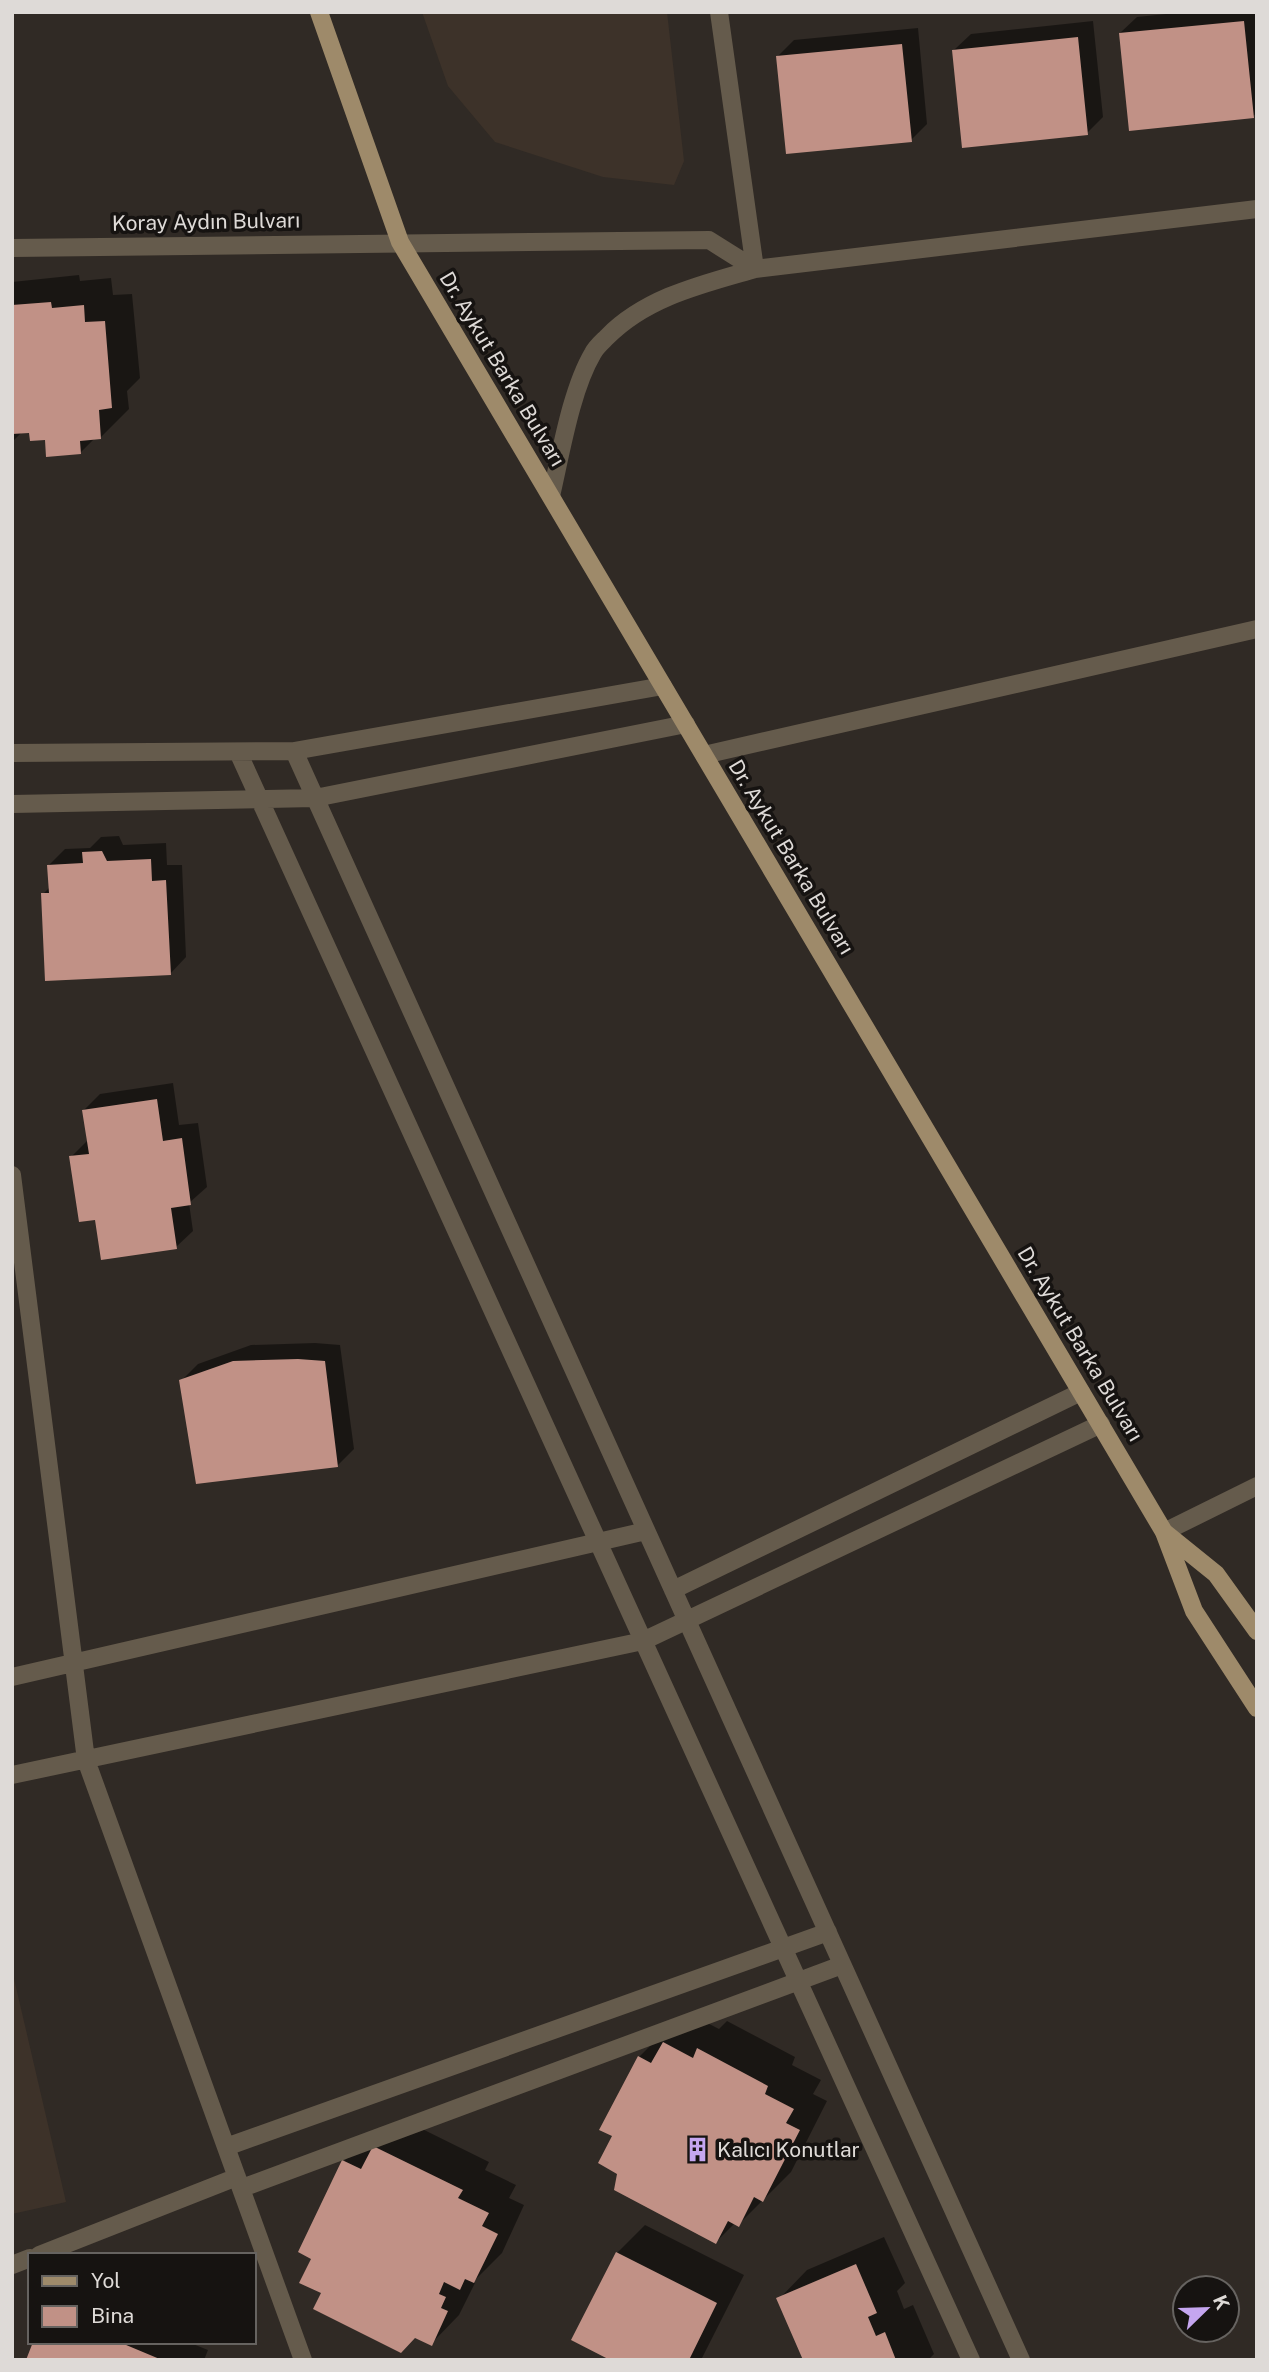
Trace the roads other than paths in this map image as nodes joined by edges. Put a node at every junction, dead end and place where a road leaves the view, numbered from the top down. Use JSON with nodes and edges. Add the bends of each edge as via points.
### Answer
{"nodes":[{"id":1,"x":319,"y":12,"type":"edge"},
{"id":2,"x":719,"y":12,"type":"edge"},
{"id":3,"x":1257,"y":209,"type":"edge"},
{"id":4,"x":400,"y":242,"type":"junction"},
{"id":5,"x":12,"y":248,"type":"edge"},
{"id":6,"x":755,"y":269,"type":"junction"},
{"id":7,"x":551,"y":496,"type":"junction"},
{"id":8,"x":1257,"y":629,"type":"edge"},
{"id":9,"x":663,"y":686,"type":"junction"},
{"id":10,"x":686,"y":724,"type":"junction"},
{"id":11,"x":294,"y":751,"type":"junction"},
{"id":12,"x":12,"y":752,"type":"edge"},
{"id":13,"x":238,"y":752,"type":"junction"},
{"id":14,"x":704,"y":755,"type":"junction"},
{"id":15,"x":315,"y":797,"type":"junction"},
{"id":16,"x":260,"y":799,"type":"junction"},
{"id":17,"x":12,"y":804,"type":"edge"},
{"id":18,"x":13,"y":1182,"type":"edge"},
{"id":19,"x":1081,"y":1392,"type":"junction"},
{"id":20,"x":1101,"y":1424,"type":"junction"},
{"id":21,"x":1257,"y":1486,"type":"edge"},
{"id":22,"x":646,"y":1531,"type":"junction"},
{"id":23,"x":1164,"y":1532,"type":"junction"},
{"id":24,"x":598,"y":1542,"type":"junction"},
{"id":25,"x":673,"y":1590,"type":"junction"},
{"id":26,"x":687,"y":1620,"type":"junction"},
{"id":27,"x":1257,"y":1632,"type":"edge"},
{"id":28,"x":643,"y":1641,"type":"junction"},
{"id":29,"x":73,"y":1663,"type":"junction"},
{"id":30,"x":12,"y":1677,"type":"edge"},
{"id":31,"x":1257,"y":1708,"type":"edge"},
{"id":32,"x":86,"y":1760,"type":"junction"},
{"id":33,"x":12,"y":1775,"type":"edge"},
{"id":34,"x":828,"y":1932,"type":"junction"},
{"id":35,"x":783,"y":1948,"type":"junction"},
{"id":36,"x":842,"y":1965,"type":"junction"},
{"id":37,"x":798,"y":1981,"type":"junction"},
{"id":38,"x":226,"y":2147,"type":"junction"},
{"id":39,"x":239,"y":2182,"type":"junction"},
{"id":40,"x":44,"y":2253,"type":"edge"},
{"id":41,"x":303,"y":2360,"type":"edge"},
{"id":42,"x":971,"y":2360,"type":"edge"},
{"id":43,"x":1021,"y":2360,"type":"edge"}],
"edges":[{"from":1,"to":4,"type":"main road","name":"Dr. Aykut Barka Bulvarı"},
{"from":2,"to":6,"type":"street"},
{"from":3,"to":6,"type":"street"},
{"from":4,"to":5,"type":"street","name":"Koray Aydın Bulvarı"},
{"from":4,"to":6,"type":"street","name":"Koray Aydın Bulvarı","via":[[709,240]]},
{"from":4,"to":7,"type":"main road","name":"Dr. Aykut Barka Bulvarı"},
{"from":6,"to":7,"type":"street","via":[[650,304],[594,350],[580,378]]},
{"from":7,"to":9,"type":"main road","name":"Dr. Aykut Barka Bulvarı"},
{"from":8,"to":14,"type":"street"},
{"from":9,"to":10,"type":"main road","name":"Dr. Aykut Barka Bulvarı"},
{"from":9,"to":11,"type":"street"},
{"from":10,"to":14,"type":"main road","name":"Dr. Aykut Barka Bulvarı"},
{"from":10,"to":15,"type":"street"},
{"from":11,"to":13,"type":"street"},
{"from":11,"to":15,"type":"street"},
{"from":12,"to":13,"type":"street"},
{"from":13,"to":16,"type":"street"},
{"from":14,"to":19,"type":"main road","name":"Dr. Aykut Barka Bulvarı"},
{"from":15,"to":16,"type":"street"},
{"from":15,"to":22,"type":"street"},
{"from":16,"to":17,"type":"street"},
{"from":16,"to":24,"type":"street"},
{"from":18,"to":29,"type":"street"},
{"from":19,"to":20,"type":"main road","name":"Dr. Aykut Barka Bulvarı"},
{"from":19,"to":25,"type":"street"},
{"from":20,"to":23,"type":"main road","name":"Dr. Aykut Barka Bulvarı"},
{"from":20,"to":26,"type":"street"},
{"from":21,"to":23,"type":"street"},
{"from":22,"to":24,"type":"street"},
{"from":22,"to":25,"type":"street"},
{"from":23,"to":27,"type":"main road","via":[[1216,1574]]},
{"from":23,"to":31,"type":"main road","name":"Dr. Aykut Barka Bulvarı","via":[[1194,1611]]},
{"from":24,"to":28,"type":"street"},
{"from":24,"to":29,"type":"street"},
{"from":25,"to":26,"type":"street"},
{"from":26,"to":28,"type":"street"},
{"from":26,"to":34,"type":"street"},
{"from":28,"to":32,"type":"street"},
{"from":28,"to":35,"type":"street"},
{"from":29,"to":30,"type":"street"},
{"from":29,"to":32,"type":"street"},
{"from":32,"to":33,"type":"street"},
{"from":32,"to":38,"type":"street"},
{"from":34,"to":35,"type":"street"},
{"from":34,"to":36,"type":"street"},
{"from":35,"to":37,"type":"street"},
{"from":35,"to":38,"type":"street"},
{"from":36,"to":37,"type":"street"},
{"from":36,"to":43,"type":"street"},
{"from":37,"to":39,"type":"street"},
{"from":37,"to":42,"type":"street"},
{"from":38,"to":39,"type":"street"},
{"from":39,"to":40,"type":"street"},
{"from":39,"to":41,"type":"street"}]}
